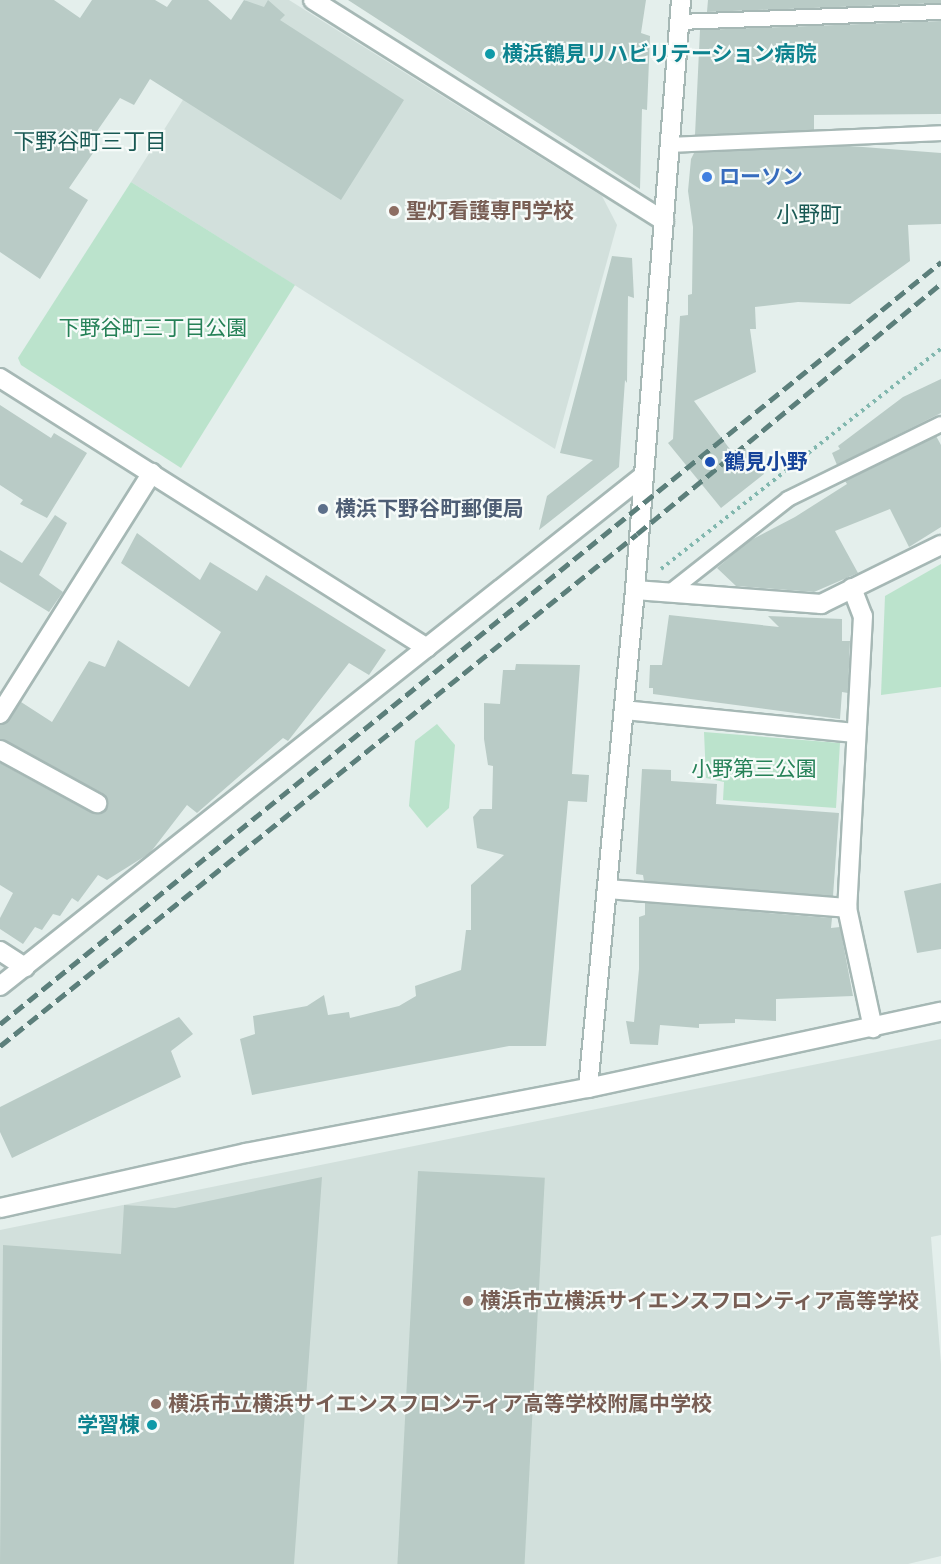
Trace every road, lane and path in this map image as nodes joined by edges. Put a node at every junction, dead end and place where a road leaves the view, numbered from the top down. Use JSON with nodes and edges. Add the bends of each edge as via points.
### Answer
{"nodes":[{"id":1,"x":313,"y":0,"type":"edge"},
{"id":2,"x":681,"y":0,"type":"edge"},
{"id":3,"x":941,"y":12,"type":"edge"},
{"id":4,"x":679,"y":22,"type":"junction"},
{"id":5,"x":941,"y":134,"type":"edge"},
{"id":6,"x":670,"y":145,"type":"junction"},
{"id":7,"x":664,"y":221,"type":"junction"},
{"id":8,"x":941,"y":349,"type":"edge"},
{"id":9,"x":0,"y":378,"type":"edge"},
{"id":10,"x":941,"y":424,"type":"edge"},
{"id":11,"x":152,"y":473,"type":"junction"},
{"id":12,"x":643,"y":476,"type":"junction"},
{"id":13,"x":941,"y":545,"type":"edge"},
{"id":14,"x":852,"y":588,"type":"junction"},
{"id":15,"x":635,"y":590,"type":"junction"},
{"id":16,"x":670,"y":592,"type":"junction"},
{"id":17,"x":427,"y":648,"type":"junction"},
{"id":18,"x":624,"y":710,"type":"junction"},
{"id":19,"x":0,"y":714,"type":"edge"},
{"id":20,"x":856,"y":733,"type":"junction"},
{"id":21,"x":0,"y":750,"type":"edge"},
{"id":22,"x":97,"y":803,"type":"dead end"},
{"id":23,"x":608,"y":889,"type":"junction"},
{"id":24,"x":847,"y":908,"type":"junction"},
{"id":25,"x":0,"y":951,"type":"edge"},
{"id":26,"x":25,"y":967,"type":"junction"},
{"id":27,"x":0,"y":986,"type":"edge"},
{"id":28,"x":941,"y":1012,"type":"edge"},
{"id":29,"x":873,"y":1028,"type":"junction"},
{"id":30,"x":588,"y":1089,"type":"junction"},
{"id":31,"x":0,"y":1208,"type":"edge"}],
"edges":[{"from":1,"to":7,"type":"street"},
{"from":2,"to":4,"type":"street"},
{"from":3,"to":4,"type":"lane"},
{"from":4,"to":6,"type":"street"},
{"from":5,"to":6,"type":"lane"},
{"from":6,"to":7,"type":"street"},
{"from":7,"to":12,"type":"street"},
{"from":8,"to":15,"type":"path"},
{"from":9,"to":11,"type":"street"},
{"from":10,"to":16,"type":"lane","via":[[788,499]]},
{"from":11,"to":17,"type":"street"},
{"from":11,"to":19,"type":"street"},
{"from":12,"to":15,"type":"street"},
{"from":12,"to":17,"type":"street"},
{"from":13,"to":14,"type":"street"},
{"from":14,"to":16,"type":"street","via":[[821,604]]},
{"from":14,"to":20,"type":"street","via":[[863,616]]},
{"from":15,"to":16,"type":"street"},
{"from":15,"to":18,"type":"street"},
{"from":17,"to":26,"type":"street"},
{"from":18,"to":20,"type":"street"},
{"from":18,"to":23,"type":"street"},
{"from":20,"to":24,"type":"street"},
{"from":21,"to":22,"type":"street"},
{"from":23,"to":24,"type":"street"},
{"from":23,"to":30,"type":"street"},
{"from":24,"to":29,"type":"street"},
{"from":25,"to":26,"type":"street"},
{"from":26,"to":27,"type":"street"},
{"from":28,"to":29,"type":"street"},
{"from":29,"to":30,"type":"street"},
{"from":30,"to":31,"type":"street","via":[[246,1154]]}]}
